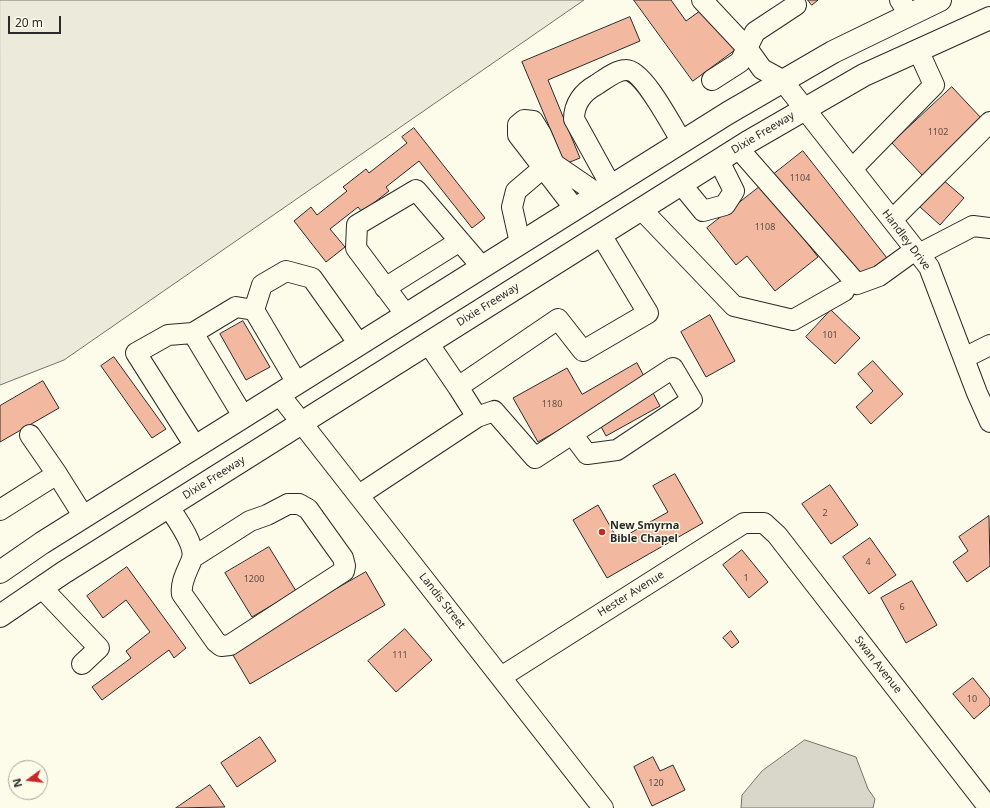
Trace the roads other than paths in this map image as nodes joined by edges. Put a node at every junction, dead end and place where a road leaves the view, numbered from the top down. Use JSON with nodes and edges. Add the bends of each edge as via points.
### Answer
{"nodes":[{"id":1,"x":702,"y":0,"type":"edge"},
{"id":2,"x":940,"y":0,"type":"edge"},
{"id":3,"x":796,"y":5,"type":"dead end"},
{"id":4,"x":905,"y":7,"type":"edge"},
{"id":5,"x":988,"y":21,"type":"edge"},
{"id":6,"x":747,"y":48,"type":"junction"},
{"id":7,"x":918,"y":50,"type":"junction"},
{"id":8,"x":712,"y":80,"type":"dead end"},
{"id":9,"x":782,"y":80,"type":"junction"},
{"id":10,"x":805,"y":108,"type":"junction"},
{"id":11,"x":990,"y":122,"type":"edge"},
{"id":12,"x":682,"y":142,"type":"junction"},
{"id":13,"x":738,"y":148,"type":"junction"},
{"id":14,"x":719,"y":161,"type":"junction"},
{"id":15,"x":542,"y":168,"type":"junction"},
{"id":16,"x":852,"y":169,"type":"junction"},
{"id":17,"x":681,"y":184,"type":"junction"},
{"id":18,"x":605,"y":190,"type":"junction"},
{"id":19,"x":575,"y":209,"type":"junction"},
{"id":20,"x":641,"y":209,"type":"junction"},
{"id":21,"x":892,"y":220,"type":"junction"},
{"id":22,"x":990,"y":228,"type":"edge"},
{"id":23,"x":601,"y":235,"type":"junction"},
{"id":24,"x":460,"y":241,"type":"junction"},
{"id":25,"x":520,"y":243,"type":"junction"},
{"id":26,"x":917,"y":252,"type":"junction"},
{"id":27,"x":482,"y":267,"type":"junction"},
{"id":28,"x":386,"y":288,"type":"junction"},
{"id":29,"x":844,"y":291,"type":"dead end"},
{"id":30,"x":254,"y":310,"type":"junction"},
{"id":31,"x":406,"y":315,"type":"junction"},
{"id":32,"x":193,"y":333,"type":"junction"},
{"id":33,"x":428,"y":343,"type":"junction"},
{"id":34,"x":359,"y":344,"type":"junction"},
{"id":35,"x":990,"y":344,"type":"edge"},
{"id":36,"x":964,"y":358,"type":"junction"},
{"id":37,"x":458,"y":387,"type":"junction"},
{"id":38,"x":288,"y":388,"type":"junction"},
{"id":39,"x":243,"y":416,"type":"junction"},
{"id":40,"x":477,"y":417,"type":"junction"},
{"id":41,"x":302,"y":422,"type":"junction"},
{"id":42,"x":990,"y":422,"type":"edge"},
{"id":43,"x":572,"y":434,"type":"junction"},
{"id":44,"x":30,"y":435,"type":"dead end"},
{"id":45,"x":195,"y":446,"type":"junction"},
{"id":46,"x":57,"y":474,"type":"junction"},
{"id":47,"x":359,"y":495,"type":"junction"},
{"id":48,"x":168,"y":506,"type":"junction"},
{"id":49,"x":0,"y":510,"type":"edge"},
{"id":50,"x":84,"y":516,"type":"junction"},
{"id":51,"x":764,"y":523,"type":"joint"},
{"id":52,"x":192,"y":558,"type":"junction"},
{"id":53,"x":0,"y":572,"type":"edge"},
{"id":54,"x":42,"y":588,"type":"junction"},
{"id":55,"x":0,"y":616,"type":"edge"},
{"id":56,"x":82,"y":664,"type":"dead end"},
{"id":57,"x":501,"y":677,"type":"junction"},
{"id":58,"x":603,"y":808,"type":"edge"},
{"id":59,"x":989,"y":808,"type":"edge"}],
"edges":[{"from":1,"to":6,"type":"street"},
{"from":2,"to":4,"type":"main road"},
{"from":3,"to":6,"type":"street","via":[[756,32]]},
{"from":4,"to":9,"type":"main road"},
{"from":5,"to":7,"type":"main road","name":"Dixie Freeway"},
{"from":6,"to":8,"type":"street","via":[[740,62]]},
{"from":6,"to":9,"type":"street","via":[[762,69]]},
{"from":7,"to":10,"type":"main road","name":"Dixie Freeway","via":[[864,75]]},
{"from":7,"to":16,"type":"street","via":[[934,85]]},
{"from":9,"to":10,"type":"street","name":"Handley Drive"},
{"from":9,"to":12,"type":"main road"},
{"from":10,"to":13,"type":"main road","name":"Dixie Freeway"},
{"from":10,"to":16,"type":"street","name":"Handley Drive"},
{"from":11,"to":21,"type":"street"},
{"from":12,"to":18,"type":"main road"},
{"from":12,"to":18,"type":"street","via":[[636,73],[626,70],[591,88],[579,100],[574,119]]},
{"from":13,"to":14,"type":"main road","name":"Dixie Freeway"},
{"from":13,"to":26,"type":"street","via":[[857,284],[879,276]]},
{"from":14,"to":17,"type":"main road","name":"Dixie Freeway"},
{"from":14,"to":17,"type":"street","via":[[734,190],[725,205],[703,211]]},
{"from":15,"to":18,"type":"street","via":[[518,135],[518,126],[524,120],[533,121],[554,164]]},
{"from":15,"to":19,"type":"street"},
{"from":15,"to":25,"type":"street","via":[[516,191],[512,207]]},
{"from":16,"to":21,"type":"street","name":"Handley Drive"},
{"from":17,"to":20,"type":"main road","name":"Dixie Freeway"},
{"from":18,"to":19,"type":"main road"},
{"from":19,"to":25,"type":"main road"},
{"from":20,"to":23,"type":"main road","name":"Dixie Freeway"},
{"from":20,"to":29,"type":"street","via":[[734,306],[793,320]]},
{"from":21,"to":26,"type":"street","name":"Handley Drive"},
{"from":22,"to":26,"type":"street","via":[[973,226]]},
{"from":23,"to":33,"type":"main road","name":"Dixie Freeway"},
{"from":23,"to":37,"type":"street","via":[[648,313],[583,351],[558,320]]},
{"from":24,"to":27,"type":"street"},
{"from":24,"to":28,"type":"street"},
{"from":24,"to":28,"type":"street","via":[[416,190],[357,225],[356,248]]},
{"from":25,"to":27,"type":"main road"},
{"from":26,"to":36,"type":"street","name":"Handley Drive","via":[[929,267]]},
{"from":27,"to":31,"type":"main road"},
{"from":28,"to":31,"type":"street"},
{"from":30,"to":32,"type":"street","via":[[236,307]]},
{"from":30,"to":34,"type":"street","via":[[262,285],[286,271],[312,278]]},
{"from":30,"to":38,"type":"street","name":"Landis Street"},
{"from":31,"to":34,"type":"main road"},
{"from":32,"to":39,"type":"street"},
{"from":32,"to":45,"type":"street","via":[[168,335],[136,353]]},
{"from":33,"to":37,"type":"street"},
{"from":33,"to":41,"type":"main road","name":"Dixie Freeway"},
{"from":34,"to":38,"type":"main road"},
{"from":35,"to":36,"type":"street"},
{"from":36,"to":42,"type":"street","name":"Handley Drive"},
{"from":37,"to":40,"type":"street"},
{"from":38,"to":39,"type":"main road"},
{"from":38,"to":41,"type":"street","name":"Landis Street"},
{"from":39,"to":45,"type":"main road"},
{"from":40,"to":43,"type":"street","via":[[494,411],[535,458]]},
{"from":40,"to":47,"type":"street"},
{"from":41,"to":47,"type":"street","name":"Landis Street"},
{"from":41,"to":48,"type":"main road","name":"Dixie Freeway"},
{"from":43,"to":43,"type":"street","via":[[673,368],[692,400],[617,450],[587,454]]},
{"from":44,"to":46,"type":"street"},
{"from":45,"to":50,"type":"main road"},
{"from":46,"to":49,"type":"street"},
{"from":46,"to":50,"type":"street"},
{"from":47,"to":57,"type":"street","name":"Landis Street"},
{"from":48,"to":52,"type":"street","via":[[188,540]]},
{"from":48,"to":54,"type":"main road","name":"Dixie Freeway"},
{"from":50,"to":53,"type":"main road"},
{"from":51,"to":57,"type":"street","name":"Hester Avenue","via":[[744,523]]},
{"from":51,"to":59,"type":"street","name":"Swan Avenue","via":[[777,535]]},
{"from":52,"to":52,"type":"street","via":[[181,588],[182,594],[221,646],[230,645],[337,576],[344,571],[345,566],[343,558],[308,509],[298,504],[288,504],[250,521]]},
{"from":54,"to":55,"type":"main road","name":"Dixie Freeway"},
{"from":54,"to":56,"type":"street","via":[[99,648]]},
{"from":57,"to":58,"type":"street","name":"Landis Street"}]}
